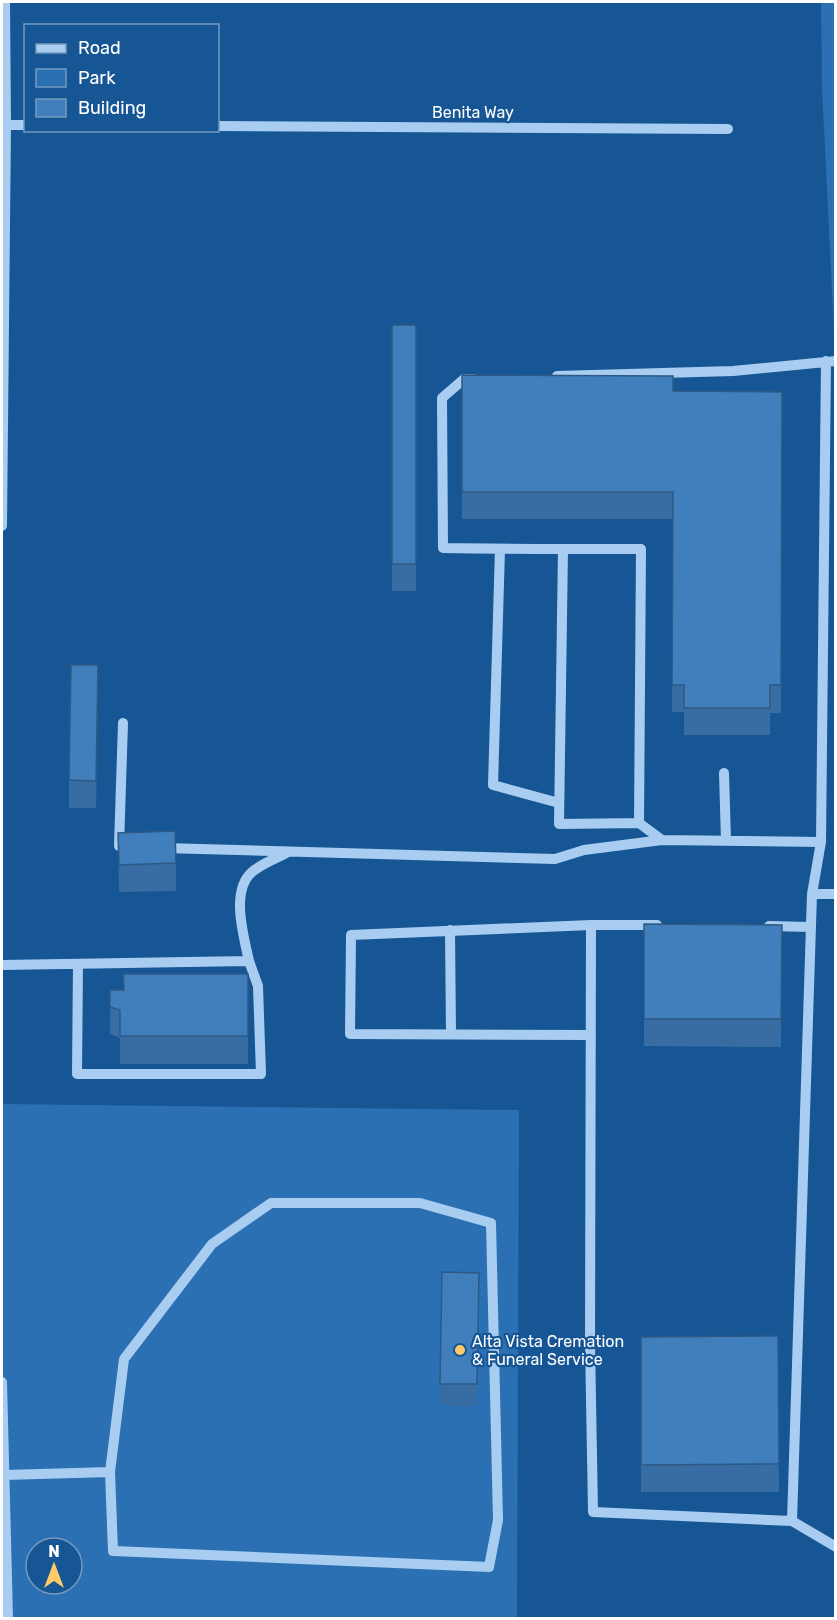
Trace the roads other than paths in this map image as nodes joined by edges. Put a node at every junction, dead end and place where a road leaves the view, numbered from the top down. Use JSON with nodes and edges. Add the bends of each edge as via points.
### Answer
{"nodes":[{"id":1,"x":5,"y":2,"type":"edge"},
{"id":2,"x":3,"y":104,"type":"edge"},
{"id":3,"x":6,"y":124,"type":"junction"},
{"id":4,"x":24,"y":125,"type":"edge"},
{"id":5,"x":219,"y":126,"type":"edge"},
{"id":6,"x":728,"y":129,"type":"dead end"},
{"id":7,"x":3,"y":295,"type":"edge"},
{"id":8,"x":831,"y":361,"type":"edge"},
{"id":9,"x":546,"y":376,"type":"edge"},
{"id":10,"x":487,"y":378,"type":"edge"},
{"id":11,"x":2,"y":491,"type":"edge"},
{"id":12,"x":2,"y":526,"type":"edge"},
{"id":13,"x":500,"y":549,"type":"junction"},
{"id":14,"x":563,"y":549,"type":"junction"},
{"id":15,"x":123,"y":723,"type":"dead end"},
{"id":16,"x":724,"y":773,"type":"dead end"},
{"id":17,"x":560,"y":803,"type":"junction"},
{"id":18,"x":639,"y":823,"type":"junction"},
{"id":19,"x":662,"y":840,"type":"junction"},
{"id":20,"x":726,"y":841,"type":"junction"},
{"id":21,"x":821,"y":842,"type":"junction"},
{"id":22,"x":130,"y":846,"type":"edge"},
{"id":23,"x":153,"y":847,"type":"edge"},
{"id":24,"x":288,"y":852,"type":"junction"},
{"id":25,"x":812,"y":894,"type":"junction"},
{"id":26,"x":836,"y":894,"type":"edge"},
{"id":27,"x":591,"y":925,"type":"junction"},
{"id":28,"x":672,"y":925,"type":"edge"},
{"id":29,"x":753,"y":926,"type":"edge"},
{"id":30,"x":810,"y":927,"type":"junction"},
{"id":31,"x":450,"y":930,"type":"junction"},
{"id":32,"x":249,"y":961,"type":"junction"},
{"id":33,"x":78,"y":964,"type":"junction"},
{"id":34,"x":2,"y":965,"type":"edge"},
{"id":35,"x":451,"y":1035,"type":"junction"},
{"id":36,"x":591,"y":1035,"type":"junction"},
{"id":37,"x":2,"y":1382,"type":"edge"},
{"id":38,"x":110,"y":1472,"type":"junction"},
{"id":39,"x":4,"y":1475,"type":"junction"},
{"id":40,"x":3,"y":1488,"type":"edge"},
{"id":41,"x":792,"y":1521,"type":"junction"},
{"id":42,"x":836,"y":1546,"type":"edge"},
{"id":43,"x":8,"y":1618,"type":"edge"}],
"edges":[{"from":1,"to":2,"type":"street"},
{"from":2,"to":3,"type":"street"},
{"from":3,"to":4,"type":"street"},
{"from":3,"to":7,"type":"street"},
{"from":5,"to":6,"type":"street","name":"Benita Way"},
{"from":7,"to":11,"type":"street"},
{"from":8,"to":9,"type":"street","via":[[733,371]]},
{"from":8,"to":21,"type":"street"},
{"from":10,"to":13,"type":"street","via":[[464,379],[442,398],[443,548]]},
{"from":11,"to":12,"type":"street"},
{"from":13,"to":14,"type":"street"},
{"from":13,"to":17,"type":"street","via":[[493,785]]},
{"from":14,"to":17,"type":"street"},
{"from":14,"to":18,"type":"street","via":[[641,549]]},
{"from":15,"to":22,"type":"street","via":[[119,846]]},
{"from":16,"to":20,"type":"street"},
{"from":17,"to":18,"type":"street","via":[[559,824]]},
{"from":18,"to":19,"type":"street"},
{"from":19,"to":20,"type":"street"},
{"from":19,"to":24,"type":"street","via":[[584,850],[555,859]]},
{"from":20,"to":21,"type":"street"},
{"from":21,"to":25,"type":"street"},
{"from":23,"to":24,"type":"street"},
{"from":24,"to":32,"type":"street","via":[[251,873],[241,890],[241,922]]},
{"from":25,"to":26,"type":"street"},
{"from":25,"to":30,"type":"street"},
{"from":27,"to":28,"type":"street"},
{"from":27,"to":31,"type":"street"},
{"from":27,"to":36,"type":"street"},
{"from":29,"to":30,"type":"street"},
{"from":30,"to":41,"type":"street"},
{"from":31,"to":35,"type":"street"},
{"from":31,"to":35,"type":"street","via":[[351,934],[350,1035]]},
{"from":32,"to":33,"type":"street"},
{"from":32,"to":33,"type":"street","via":[[258,986],[261,1074],[77,1074]]},
{"from":33,"to":34,"type":"street"},
{"from":35,"to":36,"type":"street"},
{"from":36,"to":41,"type":"street","via":[[593,1512]]},
{"from":37,"to":39,"type":"street"},
{"from":38,"to":38,"type":"street","via":[[113,1551],[489,1567],[498,1520],[491,1223],[420,1203],[271,1203],[212,1244],[124,1359]]},
{"from":38,"to":39,"type":"street"},
{"from":39,"to":40,"type":"street"},
{"from":40,"to":43,"type":"street"},
{"from":41,"to":42,"type":"street"}]}
